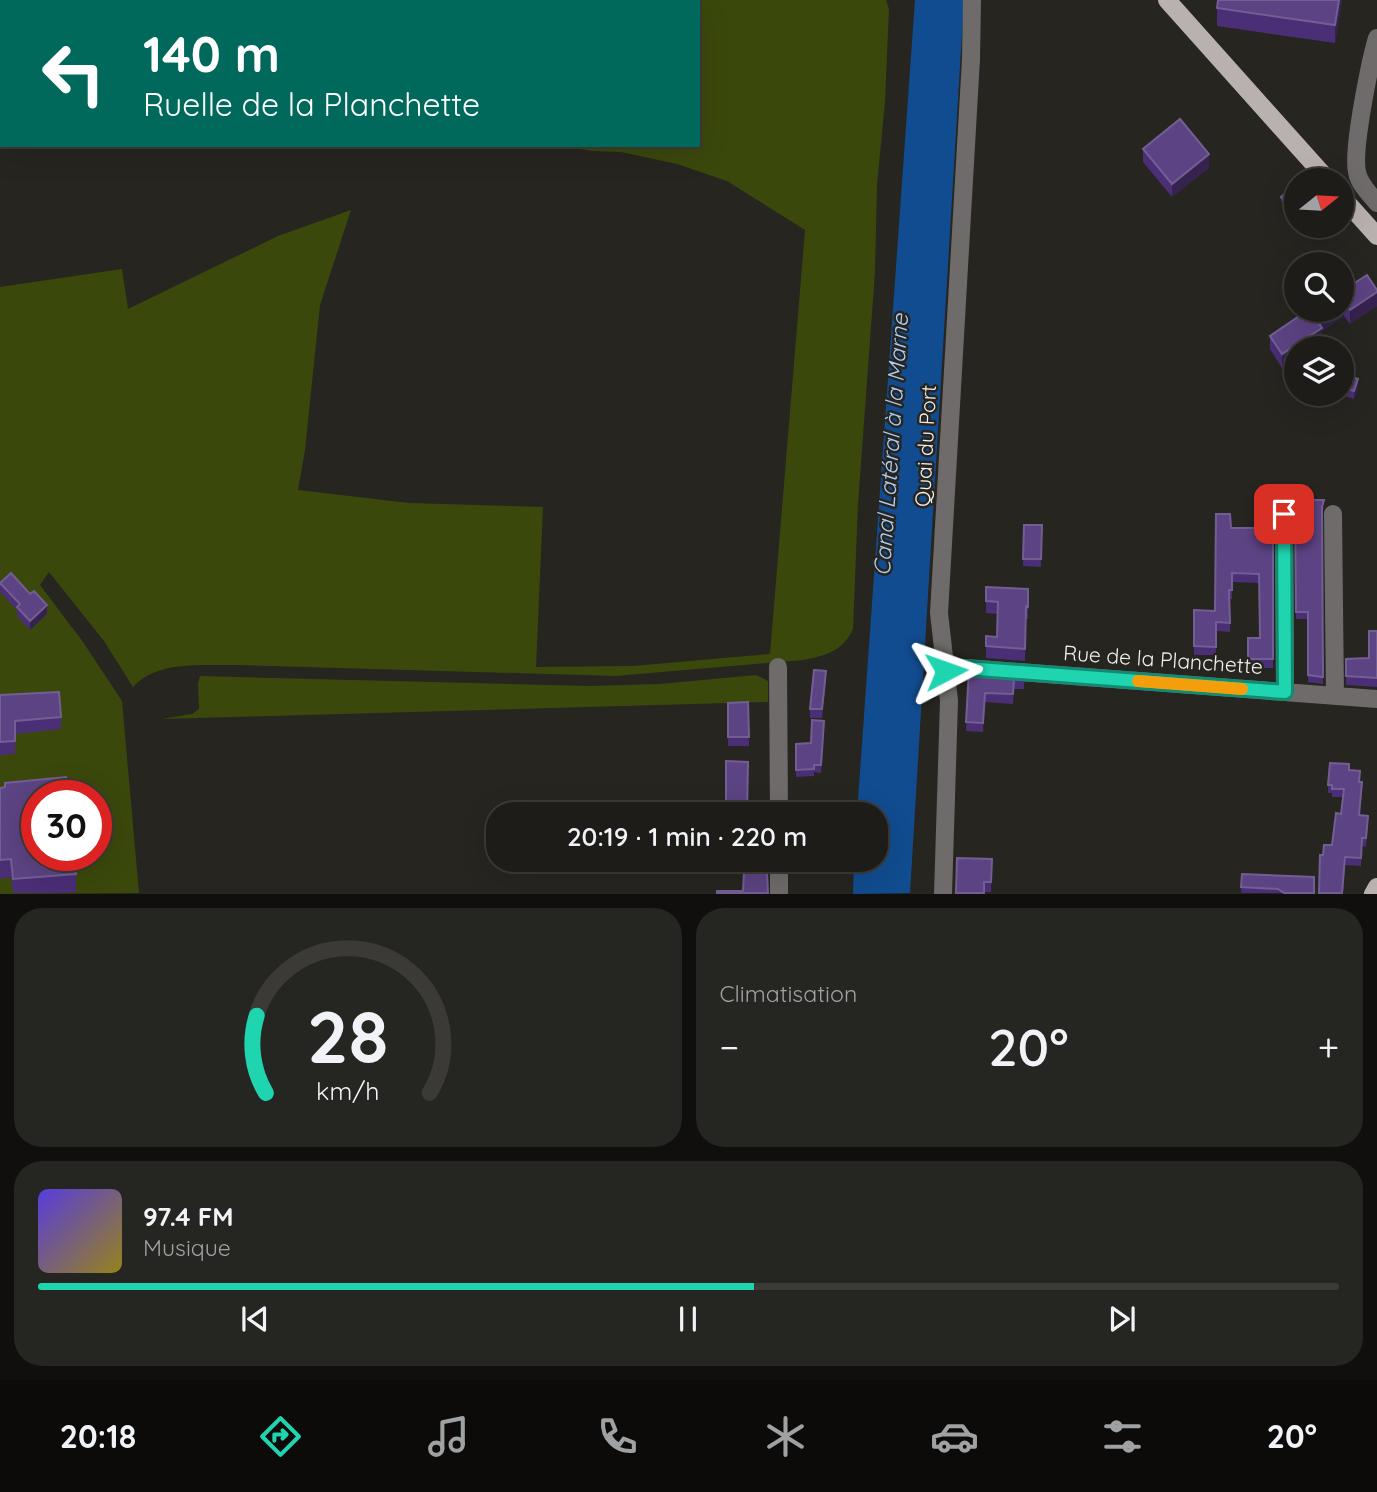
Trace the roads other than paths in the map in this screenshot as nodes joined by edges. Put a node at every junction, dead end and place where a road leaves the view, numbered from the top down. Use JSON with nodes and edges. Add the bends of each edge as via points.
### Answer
{"nodes":[{"id":1,"x":972,"y":0,"type":"edge"},
{"id":2,"x":1167,"y":0,"type":"edge"},
{"id":3,"x":1376,"y":46,"type":"edge"},
{"id":4,"x":1317,"y":168,"type":"edge"},
{"id":5,"x":1377,"y":203,"type":"edge"},
{"id":6,"x":1354,"y":210,"type":"edge"},
{"id":7,"x":1377,"y":236,"type":"edge"},
{"id":8,"x":1284,"y":514,"type":"dead end"},
{"id":9,"x":1333,"y":514,"type":"dead end"},
{"id":10,"x":778,"y":667,"type":"dead end"},
{"id":11,"x":946,"y":671,"type":"junction"},
{"id":12,"x":1285,"y":692,"type":"junction"},
{"id":13,"x":1335,"y":696,"type":"junction"},
{"id":14,"x":1377,"y":699,"type":"edge"},
{"id":15,"x":779,"y":802,"type":"edge"},
{"id":16,"x":779,"y":872,"type":"edge"},
{"id":17,"x":1377,"y":887,"type":"edge"},
{"id":18,"x":779,"y":894,"type":"edge"},
{"id":19,"x":943,"y":894,"type":"edge"},
{"id":20,"x":1373,"y":894,"type":"edge"}],
"edges":[{"from":1,"to":11,"type":"street","name":"Quai du Port","via":[[939,613]]},
{"from":2,"to":4,"type":"main road"},
{"from":3,"to":5,"type":"street","via":[[1356,168]]},
{"from":6,"to":7,"type":"main road"},
{"from":8,"to":12,"type":"street"},
{"from":9,"to":13,"type":"street"},
{"from":10,"to":15,"type":"street"},
{"from":11,"to":12,"type":"street","name":"Rue de la Planchette","via":[[966,668]]},
{"from":11,"to":19,"type":"street","name":"Quai du Port"},
{"from":12,"to":13,"type":"street","name":"Rue de la Planchette"},
{"from":13,"to":14,"type":"street","name":"Rue de la Planchette"},
{"from":16,"to":18,"type":"street"},
{"from":17,"to":20,"type":"main road"}]}
